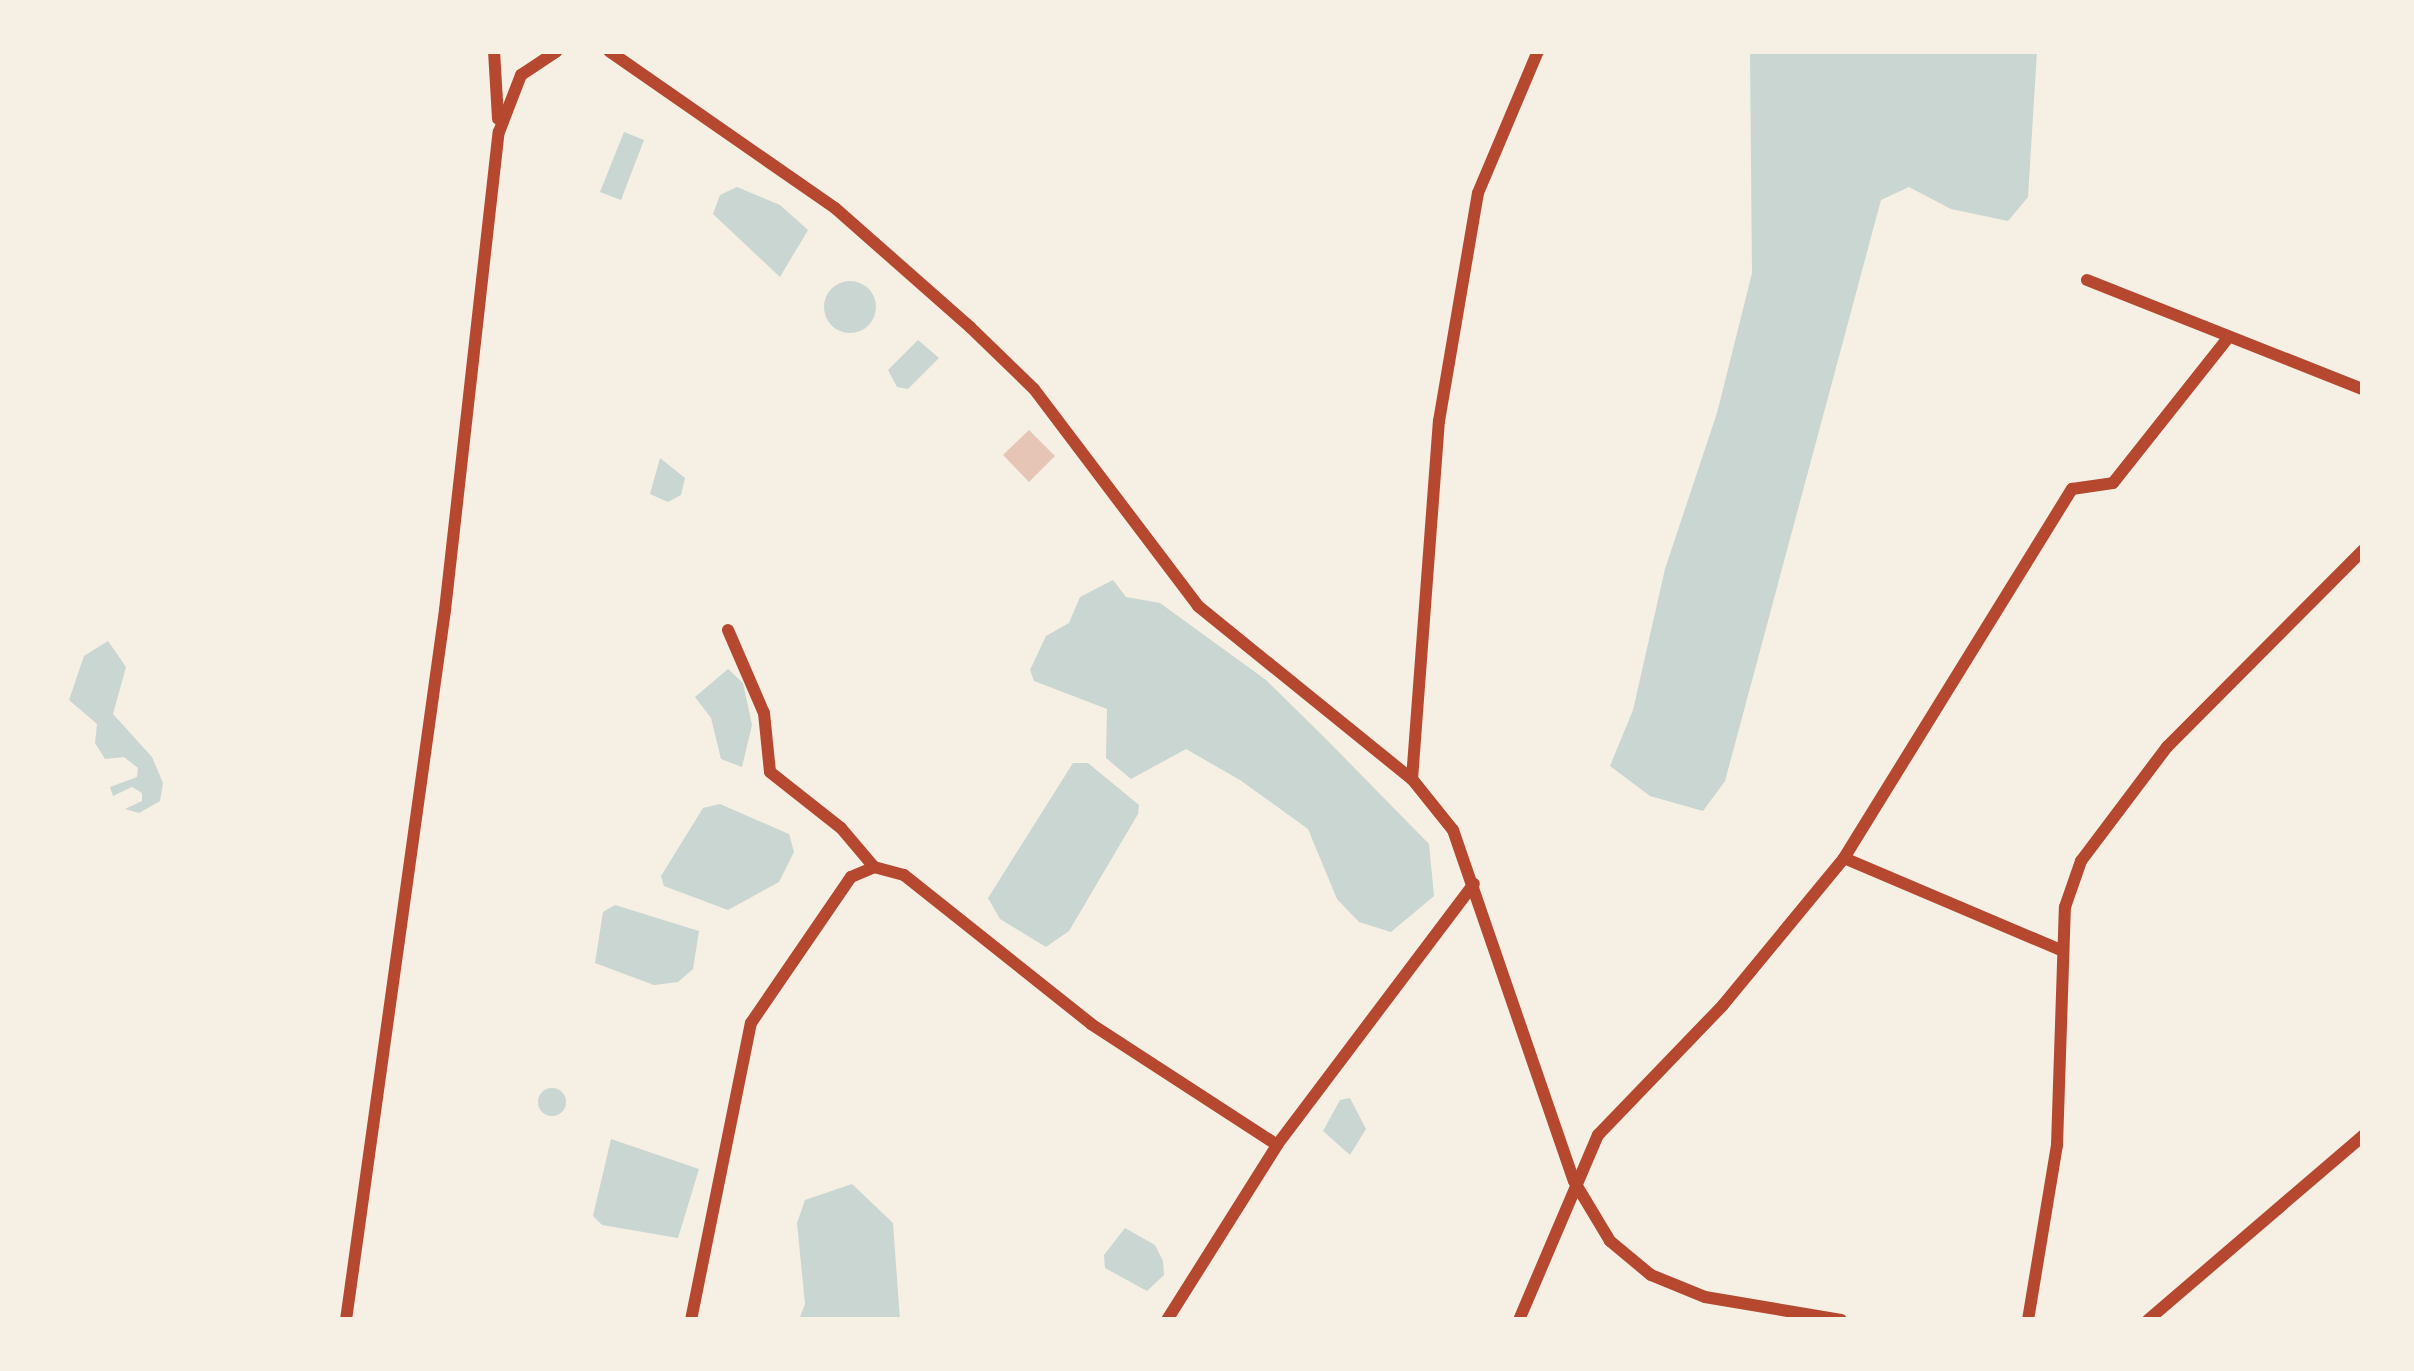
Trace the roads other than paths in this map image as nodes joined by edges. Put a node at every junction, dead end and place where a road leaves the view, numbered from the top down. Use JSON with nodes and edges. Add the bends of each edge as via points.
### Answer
{"nodes":[{"id":1,"x":494,"y":51,"type":"edge"},
{"id":2,"x":557,"y":51,"type":"edge"},
{"id":3,"x":591,"y":51,"type":"edge"},
{"id":4,"x":1538,"y":51,"type":"edge"},
{"id":5,"x":613,"y":54,"type":"edge"},
{"id":6,"x":499,"y":132,"type":"junction"},
{"id":7,"x":2087,"y":280,"type":"dead end"},
{"id":8,"x":2228,"y":338,"type":"junction"},
{"id":9,"x":2363,"y":389,"type":"edge"},
{"id":10,"x":2363,"y":550,"type":"edge"},
{"id":11,"x":728,"y":630,"type":"dead end"},
{"id":12,"x":1412,"y":779,"type":"junction"},
{"id":13,"x":1844,"y":858,"type":"junction"},
{"id":14,"x":874,"y":867,"type":"junction"},
{"id":15,"x":1474,"y":884,"type":"junction"},
{"id":16,"x":2063,"y":951,"type":"junction"},
{"id":17,"x":2363,"y":1136,"type":"edge"},
{"id":18,"x":1277,"y":1144,"type":"junction"},
{"id":19,"x":1574,"y":1181,"type":"junction"},
{"id":20,"x":346,"y":1320,"type":"edge"},
{"id":21,"x":691,"y":1320,"type":"edge"},
{"id":22,"x":1167,"y":1320,"type":"edge"},
{"id":23,"x":1519,"y":1320,"type":"edge"},
{"id":24,"x":1841,"y":1320,"type":"edge"},
{"id":25,"x":2028,"y":1320,"type":"edge"},
{"id":26,"x":2148,"y":1320,"type":"edge"}],
"edges":[{"from":1,"to":6,"type":"street"},
{"from":2,"to":6,"type":"street","via":[[521,75]]},
{"from":3,"to":5,"type":"street"},
{"from":4,"to":12,"type":"street","via":[[1478,193],[1438,421]]},
{"from":5,"to":12,"type":"street","via":[[836,208],[970,327],[1034,389],[1198,606]]},
{"from":6,"to":20,"type":"street","via":[[445,610]]},
{"from":7,"to":8,"type":"street"},
{"from":8,"to":9,"type":"street"},
{"from":8,"to":13,"type":"street","via":[[2113,483],[2072,489]]},
{"from":10,"to":16,"type":"street","via":[[2167,747],[2081,861],[2065,907]]},
{"from":11,"to":14,"type":"street","via":[[764,713],[770,772],[842,828]]},
{"from":12,"to":15,"type":"street","via":[[1453,830]]},
{"from":13,"to":16,"type":"street"},
{"from":13,"to":19,"type":"street","via":[[1723,1004],[1598,1135]]},
{"from":14,"to":18,"type":"street","via":[[904,875],[1091,1024]]},
{"from":14,"to":21,"type":"street","via":[[851,877],[751,1022]]},
{"from":15,"to":18,"type":"street"},
{"from":15,"to":19,"type":"street"},
{"from":16,"to":25,"type":"street","via":[[2057,1145]]},
{"from":17,"to":26,"type":"street"},
{"from":18,"to":22,"type":"street"},
{"from":19,"to":23,"type":"street"},
{"from":19,"to":24,"type":"street","via":[[1610,1241],[1651,1275],[1705,1297]]}]}
